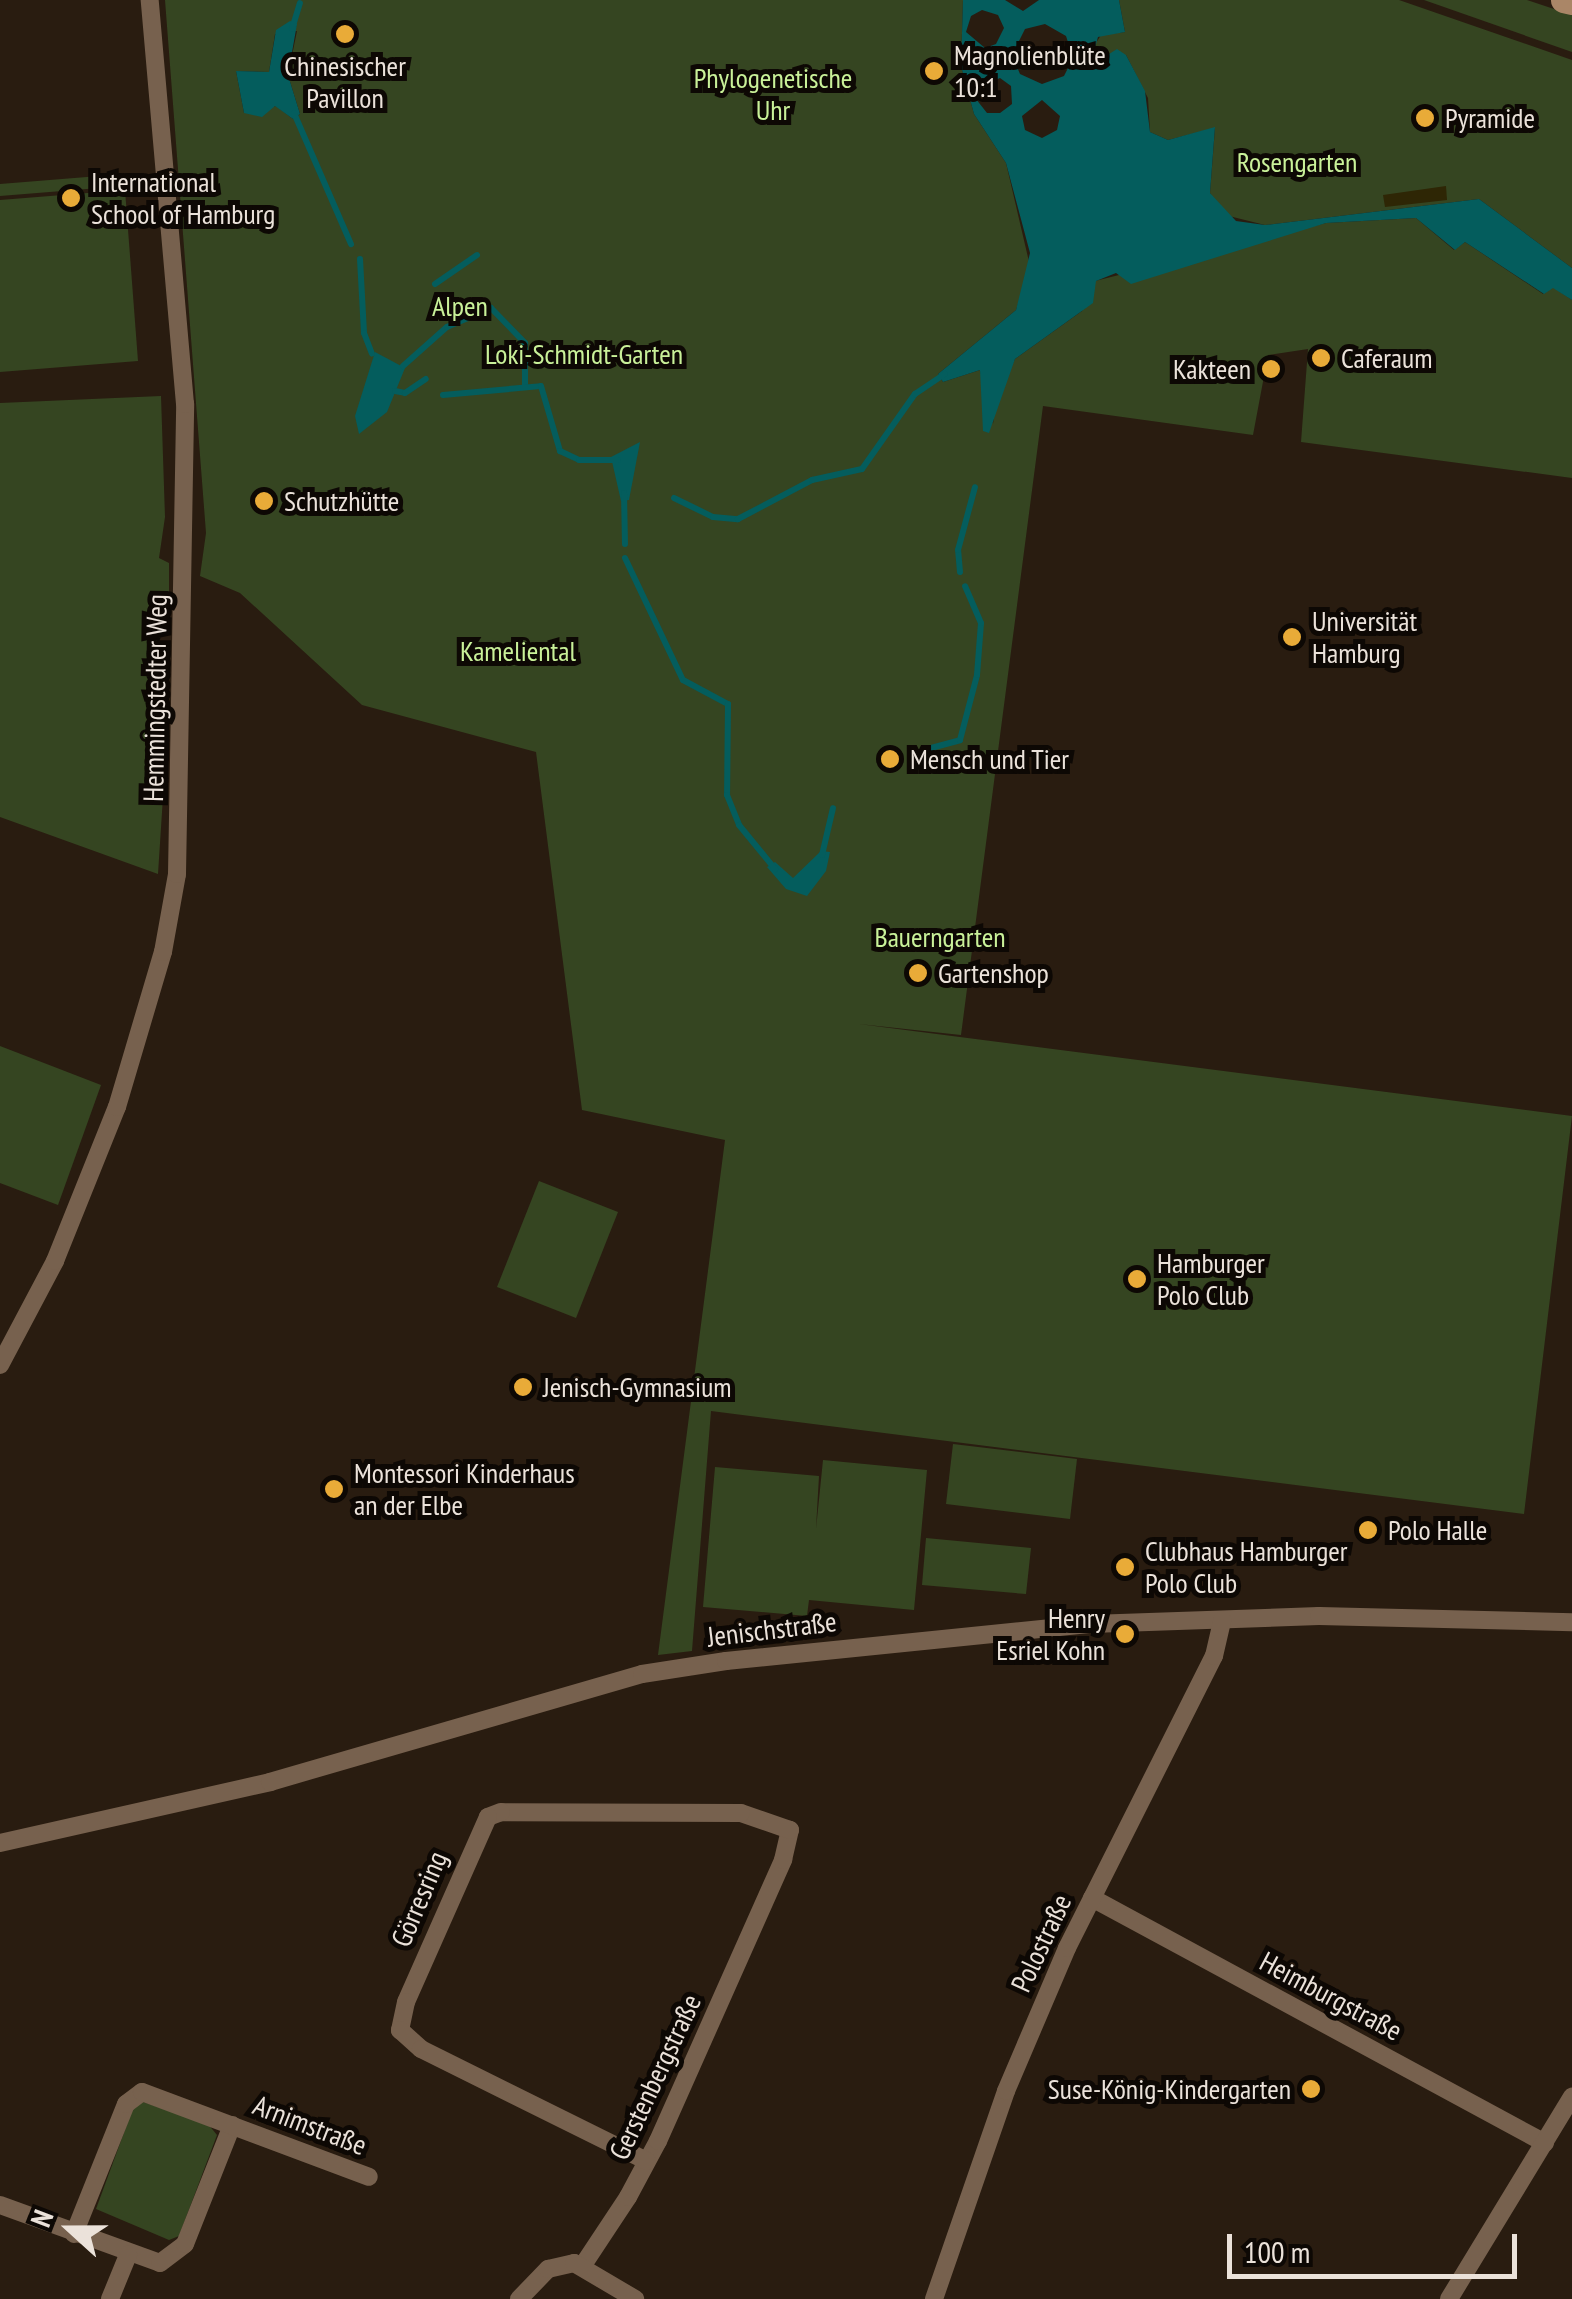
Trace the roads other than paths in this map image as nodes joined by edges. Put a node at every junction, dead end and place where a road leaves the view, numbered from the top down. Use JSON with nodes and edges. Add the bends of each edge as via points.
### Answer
{"nodes":[{"id":1,"x":150,"y":0,"type":"edge"},
{"id":2,"x":1563,"y":0,"type":"edge"},
{"id":3,"x":1572,"y":2,"type":"edge"},
{"id":4,"x":0,"y":1365,"type":"edge"},
{"id":5,"x":1222,"y":1620,"type":"junction"},
{"id":6,"x":1572,"y":1622,"type":"edge"},
{"id":7,"x":790,"y":1830,"type":"joint"},
{"id":8,"x":0,"y":1843,"type":"edge"},
{"id":9,"x":1092,"y":1898,"type":"junction"},
{"id":10,"x":1572,"y":2097,"type":"edge"},
{"id":11,"x":232,"y":2125,"type":"junction"},
{"id":12,"x":1545,"y":2143,"type":"junction"},
{"id":13,"x":647,"y":2161,"type":"junction"},
{"id":14,"x":369,"y":2177,"type":"dead end"},
{"id":15,"x":0,"y":2205,"type":"edge"},
{"id":16,"x":74,"y":2234,"type":"junction"},
{"id":17,"x":128,"y":2255,"type":"junction"},
{"id":18,"x":583,"y":2265,"type":"junction"},
{"id":19,"x":110,"y":2299,"type":"edge"},
{"id":20,"x":519,"y":2299,"type":"edge"},
{"id":21,"x":635,"y":2299,"type":"edge"},
{"id":22,"x":934,"y":2299,"type":"edge"},
{"id":23,"x":1450,"y":2299,"type":"edge"}],
"edges":[{"from":1,"to":4,"type":"street","name":"Hemmingstedter Weg","via":[[186,404],[178,874],[163,952],[117,1108],[54,1261]]},
{"from":2,"to":3,"type":"street"},
{"from":5,"to":6,"type":"street","name":"Jenischstraße"},
{"from":5,"to":8,"type":"street","name":"Jenischstraße","via":[[1016,1629],[642,1674],[286,1777]]},
{"from":5,"to":9,"type":"street","name":"Polostraße","via":[[1214,1656]]},
{"from":7,"to":13,"type":"street","name":"Gerstenbergstraße","via":[[784,1860]]},
{"from":7,"to":13,"type":"street","name":"Görresring","via":[[741,1813],[637,1810],[501,1812],[479,1830],[400,2030],[421,2049]]},
{"from":9,"to":12,"type":"street","name":"Heimburgstraße"},
{"from":9,"to":22,"type":"street","name":"Polostraße","via":[[984,2142]]},
{"from":10,"to":12,"type":"street"},
{"from":11,"to":14,"type":"street","name":"Arnimstraße"},
{"from":11,"to":16,"type":"street","name":"Arnimstraße","via":[[152,2093],[132,2096]]},
{"from":11,"to":17,"type":"street","name":"Arnimstraße","via":[[184,2244],[160,2263]]},
{"from":12,"to":23,"type":"street"},
{"from":13,"to":18,"type":"street","name":"Gerstenbergstraße"},
{"from":15,"to":16,"type":"street"},
{"from":16,"to":17,"type":"street"},
{"from":17,"to":19,"type":"street"},
{"from":18,"to":20,"type":"street","via":[[548,2268]]},
{"from":18,"to":21,"type":"street"}]}
